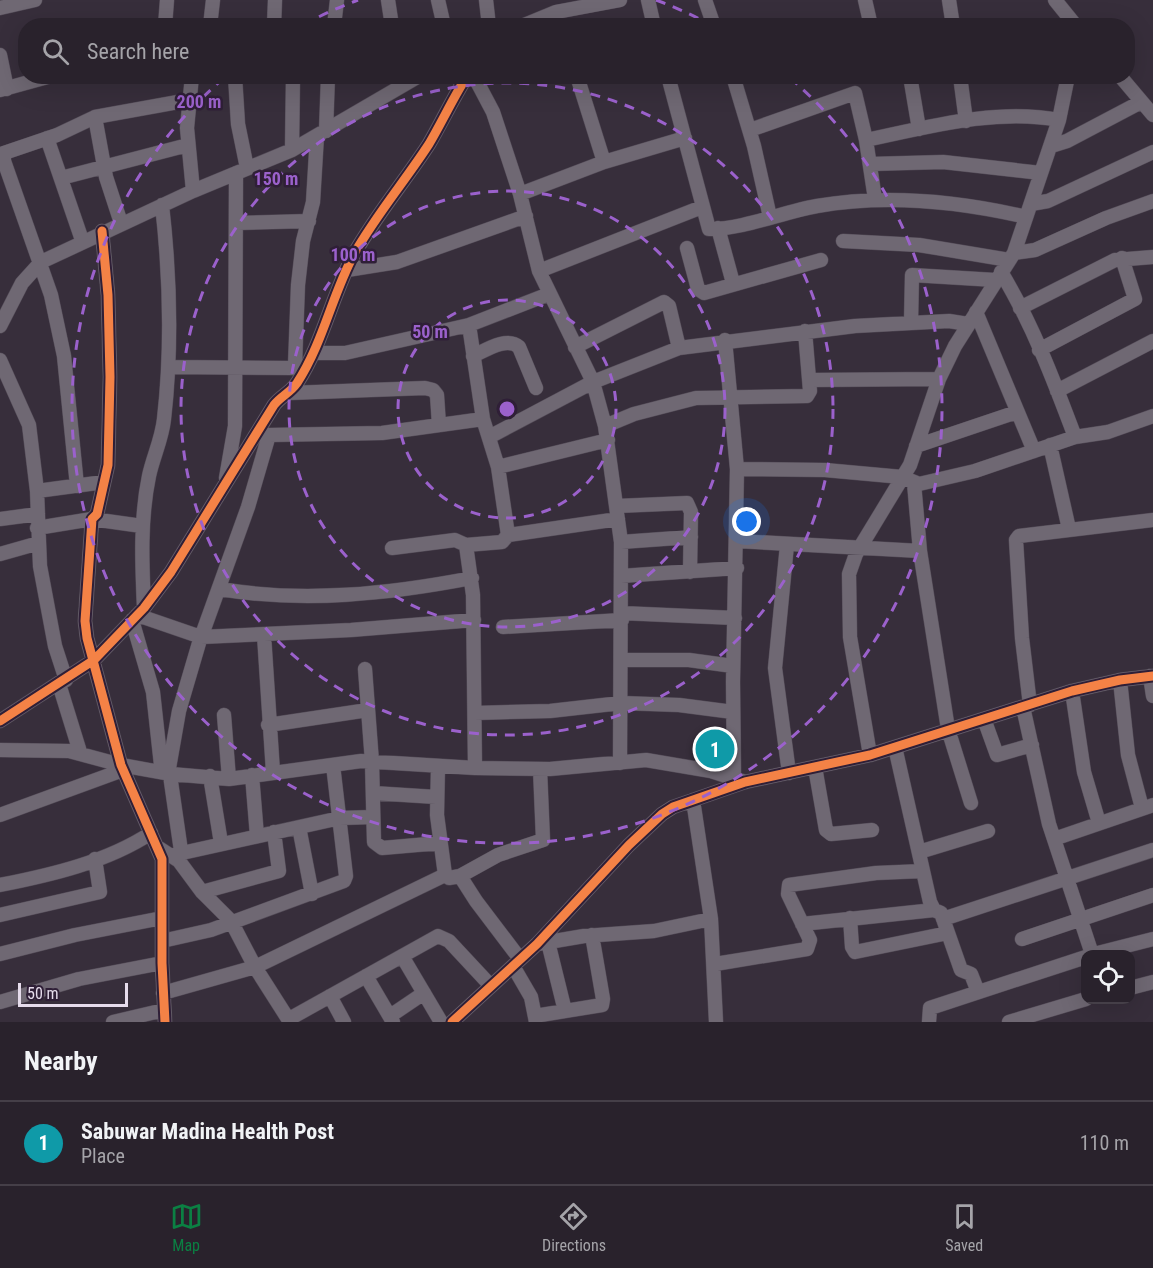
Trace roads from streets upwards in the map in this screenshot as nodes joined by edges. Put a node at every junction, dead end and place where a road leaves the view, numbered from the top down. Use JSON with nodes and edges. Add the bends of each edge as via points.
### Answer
{"nodes":[{"id":1,"x":35,"y":0,"type":"edge"},
{"id":2,"x":167,"y":0,"type":"edge"},
{"id":3,"x":213,"y":0,"type":"edge"},
{"id":4,"x":275,"y":0,"type":"edge"},
{"id":5,"x":337,"y":0,"type":"edge"},
{"id":6,"x":388,"y":0,"type":"edge"},
{"id":7,"x":438,"y":0,"type":"edge"},
{"id":8,"x":486,"y":0,"type":"edge"},
{"id":9,"x":620,"y":0,"type":"edge"},
{"id":10,"x":648,"y":0,"type":"edge"},
{"id":11,"x":705,"y":0,"type":"edge"},
{"id":12,"x":865,"y":0,"type":"edge"},
{"id":13,"x":949,"y":0,"type":"edge"},
{"id":14,"x":1055,"y":0,"type":"edge"},
{"id":15,"x":0,"y":8,"type":"edge"},
{"id":16,"x":556,"y":12,"type":"junction"},
{"id":17,"x":166,"y":18,"type":"edge"},
{"id":18,"x":211,"y":18,"type":"edge"},
{"id":19,"x":274,"y":18,"type":"edge"},
{"id":20,"x":335,"y":18,"type":"edge"},
{"id":21,"x":391,"y":18,"type":"edge"},
{"id":22,"x":442,"y":18,"type":"edge"},
{"id":23,"x":488,"y":18,"type":"edge"},
{"id":24,"x":541,"y":18,"type":"edge"},
{"id":25,"x":558,"y":18,"type":"edge"},
{"id":26,"x":652,"y":18,"type":"edge"},
{"id":27,"x":711,"y":18,"type":"edge"},
{"id":28,"x":869,"y":18,"type":"edge"},
{"id":29,"x":952,"y":18,"type":"edge"},
{"id":30,"x":1070,"y":18,"type":"edge"},
{"id":31,"x":0,"y":55,"type":"edge"},
{"id":32,"x":21,"y":84,"type":"edge"},
{"id":33,"x":191,"y":84,"type":"edge"},
{"id":34,"x":236,"y":84,"type":"edge"},
{"id":35,"x":293,"y":84,"type":"edge"},
{"id":36,"x":327,"y":84,"type":"edge"},
{"id":37,"x":406,"y":84,"type":"edge"},
{"id":38,"x":462,"y":84,"type":"edge"},
{"id":39,"x":478,"y":84,"type":"edge"},
{"id":40,"x":580,"y":84,"type":"edge"},
{"id":41,"x":670,"y":84,"type":"edge"},
{"id":42,"x":738,"y":84,"type":"edge"},
{"id":43,"x":911,"y":84,"type":"edge"},
{"id":44,"x":961,"y":84,"type":"edge"},
{"id":45,"x":1066,"y":84,"type":"edge"},
{"id":46,"x":1126,"y":84,"type":"edge"},
{"id":47,"x":3,"y":89,"type":"edge"},
{"id":48,"x":189,"y":100,"type":"junction"},
{"id":49,"x":1141,"y":102,"type":"junction"},
{"id":50,"x":1153,"y":115,"type":"edge"},
{"id":51,"x":95,"y":117,"type":"junction"},
{"id":52,"x":1059,"y":120,"type":"junction"},
{"id":53,"x":966,"y":122,"type":"junction"},
{"id":54,"x":919,"y":129,"type":"junction"},
{"id":55,"x":750,"y":130,"type":"junction"},
{"id":56,"x":322,"y":134,"type":"junction"},
{"id":57,"x":47,"y":138,"type":"junction"},
{"id":58,"x":685,"y":138,"type":"junction"},
{"id":59,"x":866,"y":140,"type":"junction"},
{"id":60,"x":188,"y":145,"type":"junction"},
{"id":61,"x":1051,"y":146,"type":"junction"},
{"id":62,"x":292,"y":150,"type":"junction"},
{"id":63,"x":1153,"y":152,"type":"edge"},
{"id":64,"x":604,"y":162,"type":"junction"},
{"id":65,"x":870,"y":164,"type":"junction"},
{"id":66,"x":104,"y":165,"type":"junction"},
{"id":67,"x":242,"y":170,"type":"junction"},
{"id":68,"x":1041,"y":173,"type":"junction"},
{"id":69,"x":61,"y":178,"type":"junction"},
{"id":70,"x":193,"y":191,"type":"junction"},
{"id":71,"x":520,"y":194,"type":"junction"},
{"id":72,"x":875,"y":200,"type":"junction"},
{"id":73,"x":1153,"y":201,"type":"edge"},
{"id":74,"x":162,"y":205,"type":"junction"},
{"id":75,"x":702,"y":207,"type":"junction"},
{"id":76,"x":1029,"y":211,"type":"junction"},
{"id":77,"x":526,"y":216,"type":"junction"},
{"id":78,"x":770,"y":217,"type":"junction"},
{"id":79,"x":309,"y":221,"type":"junction"},
{"id":80,"x":122,"y":223,"type":"junction"},
{"id":81,"x":237,"y":223,"type":"junction"},
{"id":82,"x":718,"y":228,"type":"junction"},
{"id":83,"x":102,"y":231,"type":"junction"},
{"id":84,"x":82,"y":240,"type":"junction"},
{"id":85,"x":843,"y":241,"type":"dead end"},
{"id":86,"x":687,"y":248,"type":"dead end"},
{"id":87,"x":1012,"y":256,"type":"junction"},
{"id":88,"x":1153,"y":257,"type":"edge"},
{"id":89,"x":1122,"y":258,"type":"junction"},
{"id":90,"x":821,"y":260,"type":"dead end"},
{"id":91,"x":41,"y":262,"type":"junction"},
{"id":92,"x":347,"y":270,"type":"junction"},
{"id":93,"x":539,"y":271,"type":"junction"},
{"id":94,"x":998,"y":276,"type":"junction"},
{"id":95,"x":733,"y":284,"type":"junction"},
{"id":96,"x":549,"y":294,"type":"junction"},
{"id":97,"x":1020,"y":308,"type":"junction"},
{"id":98,"x":976,"y":312,"type":"junction"},
{"id":99,"x":2,"y":319,"type":"edge"},
{"id":100,"x":912,"y":323,"type":"junction"},
{"id":101,"x":968,"y":324,"type":"junction"},
{"id":102,"x":469,"y":325,"type":"junction"},
{"id":103,"x":805,"y":331,"type":"junction"},
{"id":104,"x":725,"y":340,"type":"junction"},
{"id":105,"x":1153,"y":341,"type":"edge"},
{"id":106,"x":574,"y":346,"type":"junction"},
{"id":107,"x":680,"y":348,"type":"junction"},
{"id":108,"x":1039,"y":350,"type":"junction"},
{"id":109,"x":314,"y":353,"type":"junction"},
{"id":110,"x":473,"y":356,"type":"junction"},
{"id":111,"x":0,"y":360,"type":"edge"},
{"id":112,"x":168,"y":367,"type":"junction"},
{"id":113,"x":236,"y":367,"type":"junction"},
{"id":114,"x":939,"y":379,"type":"junction"},
{"id":115,"x":809,"y":380,"type":"junction"},
{"id":116,"x":592,"y":382,"type":"junction"},
{"id":117,"x":536,"y":388,"type":"dead end"},
{"id":118,"x":1058,"y":391,"type":"junction"},
{"id":119,"x":290,"y":393,"type":"junction"},
{"id":120,"x":730,"y":397,"type":"junction"},
{"id":121,"x":1017,"y":412,"type":"junction"},
{"id":122,"x":1153,"y":416,"type":"edge"},
{"id":123,"x":483,"y":419,"type":"junction"},
{"id":124,"x":438,"y":425,"type":"junction"},
{"id":125,"x":605,"y":426,"type":"junction"},
{"id":126,"x":263,"y":433,"type":"junction"},
{"id":127,"x":489,"y":436,"type":"junction"},
{"id":128,"x":1074,"y":437,"type":"junction"},
{"id":129,"x":608,"y":440,"type":"junction"},
{"id":130,"x":1050,"y":445,"type":"junction"},
{"id":131,"x":916,"y":446,"type":"junction"},
{"id":132,"x":1034,"y":451,"type":"junction"},
{"id":133,"x":498,"y":467,"type":"junction"},
{"id":134,"x":737,"y":469,"type":"junction"},
{"id":135,"x":908,"y":480,"type":"junction"},
{"id":136,"x":104,"y":483,"type":"junction"},
{"id":137,"x":225,"y":483,"type":"junction"},
{"id":138,"x":77,"y":486,"type":"junction"},
{"id":139,"x":37,"y":491,"type":"junction"},
{"id":140,"x":617,"y":513,"type":"junction"},
{"id":141,"x":0,"y":519,"type":"edge"},
{"id":142,"x":92,"y":519,"type":"junction"},
{"id":143,"x":1153,"y":520,"type":"edge"},
{"id":144,"x":38,"y":521,"type":"junction"},
{"id":145,"x":142,"y":526,"type":"junction"},
{"id":146,"x":1069,"y":529,"type":"junction"},
{"id":147,"x":508,"y":535,"type":"junction"},
{"id":148,"x":691,"y":537,"type":"junction"},
{"id":149,"x":737,"y":541,"type":"junction"},
{"id":150,"x":621,"y":542,"type":"junction"},
{"id":151,"x":39,"y":543,"type":"junction"},
{"id":152,"x":466,"y":545,"type":"junction"},
{"id":153,"x":787,"y":545,"type":"junction"},
{"id":154,"x":392,"y":548,"type":"dead end"},
{"id":155,"x":860,"y":549,"type":"junction"},
{"id":156,"x":920,"y":551,"type":"junction"},
{"id":157,"x":0,"y":554,"type":"edge"},
{"id":158,"x":737,"y":568,"type":"junction"},
{"id":159,"x":690,"y":572,"type":"junction"},
{"id":160,"x":621,"y":576,"type":"junction"},
{"id":161,"x":472,"y":578,"type":"junction"},
{"id":162,"x":220,"y":589,"type":"junction"},
{"id":163,"x":138,"y":614,"type":"junction"},
{"id":164,"x":622,"y":616,"type":"junction"},
{"id":165,"x":735,"y":618,"type":"junction"},
{"id":166,"x":474,"y":620,"type":"junction"},
{"id":167,"x":503,"y":627,"type":"dead end"},
{"id":168,"x":264,"y":635,"type":"junction"},
{"id":169,"x":201,"y":636,"type":"junction"},
{"id":170,"x":94,"y":660,"type":"junction"},
{"id":171,"x":621,"y":660,"type":"junction"},
{"id":172,"x":733,"y":666,"type":"junction"},
{"id":173,"x":365,"y":669,"type":"dead end"},
{"id":174,"x":1152,"y":676,"type":"edge"},
{"id":175,"x":1120,"y":680,"type":"junction"},
{"id":176,"x":63,"y":682,"type":"junction"},
{"id":177,"x":1072,"y":691,"type":"junction"},
{"id":178,"x":1153,"y":696,"type":"edge"},
{"id":179,"x":621,"y":703,"type":"junction"},
{"id":180,"x":1026,"y":706,"type":"junction"},
{"id":181,"x":368,"y":710,"type":"junction"},
{"id":182,"x":733,"y":712,"type":"junction"},
{"id":183,"x":475,"y":713,"type":"junction"},
{"id":184,"x":224,"y":716,"type":"dead end"},
{"id":185,"x":984,"y":719,"type":"junction"},
{"id":186,"x":0,"y":721,"type":"edge"},
{"id":187,"x":268,"y":725,"type":"junction"},
{"id":188,"x":948,"y":729,"type":"junction"},
{"id":189,"x":1032,"y":745,"type":"junction"},
{"id":190,"x":895,"y":747,"type":"junction"},
{"id":191,"x":0,"y":750,"type":"edge"},
{"id":192,"x":80,"y":752,"type":"junction"},
{"id":193,"x":870,"y":755,"type":"junction"},
{"id":194,"x":372,"y":762,"type":"junction"},
{"id":195,"x":620,"y":763,"type":"junction"},
{"id":196,"x":333,"y":765,"type":"junction"},
{"id":197,"x":438,"y":765,"type":"junction"},
{"id":198,"x":122,"y":767,"type":"junction"},
{"id":199,"x":814,"y":767,"type":"junction"},
{"id":200,"x":476,"y":768,"type":"junction"},
{"id":201,"x":540,"y":769,"type":"junction"},
{"id":202,"x":170,"y":771,"type":"junction"},
{"id":203,"x":273,"y":772,"type":"junction"},
{"id":204,"x":789,"y":773,"type":"junction"},
{"id":205,"x":252,"y":775,"type":"junction"},
{"id":206,"x":210,"y":776,"type":"junction"},
{"id":207,"x":229,"y":778,"type":"junction"},
{"id":208,"x":740,"y":779,"type":"junction"},
{"id":209,"x":373,"y":794,"type":"junction"},
{"id":210,"x":436,"y":797,"type":"junction"},
{"id":211,"x":693,"y":800,"type":"junction"},
{"id":212,"x":971,"y":802,"type":"dead end"},
{"id":213,"x":1147,"y":807,"type":"edge"},
{"id":214,"x":0,"y":815,"type":"edge"},
{"id":215,"x":373,"y":817,"type":"junction"},
{"id":216,"x":340,"y":818,"type":"junction"},
{"id":217,"x":1099,"y":823,"type":"junction"},
{"id":218,"x":299,"y":827,"type":"junction"},
{"id":219,"x":872,"y":830,"type":"dead end"},
{"id":220,"x":988,"y":831,"type":"dead end"},
{"id":221,"x":274,"y":832,"type":"junction"},
{"id":222,"x":151,"y":833,"type":"junction"},
{"id":223,"x":257,"y":836,"type":"junction"},
{"id":224,"x":1054,"y":839,"type":"junction"},
{"id":225,"x":221,"y":843,"type":"junction"},
{"id":226,"x":440,"y":843,"type":"junction"},
{"id":227,"x":159,"y":848,"type":"junction"},
{"id":228,"x":1153,"y":850,"type":"edge"},
{"id":229,"x":919,"y":852,"type":"junction"},
{"id":230,"x":176,"y":853,"type":"junction"},
{"id":231,"x":95,"y":859,"type":"junction"},
{"id":232,"x":306,"y":862,"type":"junction"},
{"id":233,"x":281,"y":869,"type":"junction"},
{"id":234,"x":923,"y":871,"type":"junction"},
{"id":235,"x":452,"y":875,"type":"junction"},
{"id":236,"x":1066,"y":880,"type":"junction"},
{"id":237,"x":0,"y":885,"type":"edge"},
{"id":238,"x":202,"y":892,"type":"junction"},
{"id":239,"x":312,"y":894,"type":"junction"},
{"id":240,"x":1153,"y":895,"type":"edge"},
{"id":241,"x":0,"y":915,"type":"edge"},
{"id":242,"x":162,"y":918,"type":"junction"},
{"id":243,"x":850,"y":918,"type":"junction"},
{"id":244,"x":1080,"y":918,"type":"junction"},
{"id":245,"x":711,"y":919,"type":"junction"},
{"id":246,"x":942,"y":920,"type":"junction"},
{"id":247,"x":231,"y":921,"type":"junction"},
{"id":248,"x":802,"y":924,"type":"junction"},
{"id":249,"x":592,"y":935,"type":"junction"},
{"id":250,"x":1022,"y":939,"type":"dead end"},
{"id":251,"x":1153,"y":939,"type":"edge"},
{"id":252,"x":162,"y":941,"type":"junction"},
{"id":253,"x":542,"y":943,"type":"junction"},
{"id":254,"x":1092,"y":950,"type":"edge"},
{"id":255,"x":1109,"y":950,"type":"edge"},
{"id":256,"x":0,"y":954,"type":"edge"},
{"id":257,"x":402,"y":956,"type":"junction"},
{"id":258,"x":1081,"y":959,"type":"edge"},
{"id":259,"x":517,"y":962,"type":"junction"},
{"id":260,"x":162,"y":963,"type":"junction"},
{"id":261,"x":715,"y":964,"type":"junction"},
{"id":262,"x":255,"y":967,"type":"junction"},
{"id":263,"x":366,"y":976,"type":"junction"},
{"id":264,"x":1153,"y":982,"type":"edge"},
{"id":265,"x":490,"y":986,"type":"junction"},
{"id":266,"x":1135,"y":987,"type":"edge"},
{"id":267,"x":978,"y":992,"type":"junction"},
{"id":268,"x":163,"y":993,"type":"junction"},
{"id":269,"x":424,"y":993,"type":"junction"},
{"id":270,"x":330,"y":996,"type":"junction"},
{"id":271,"x":1081,"y":1000,"type":"edge"},
{"id":272,"x":0,"y":1002,"type":"edge"},
{"id":273,"x":565,"y":1011,"type":"junction"},
{"id":274,"x":165,"y":1016,"type":"edge"},
{"id":275,"x":391,"y":1019,"type":"edge"},
{"id":276,"x":535,"y":1019,"type":"edge"},
{"id":277,"x":289,"y":1020,"type":"edge"},
{"id":278,"x":112,"y":1022,"type":"edge"},
{"id":279,"x":344,"y":1022,"type":"edge"},
{"id":280,"x":441,"y":1022,"type":"edge"},
{"id":281,"x":453,"y":1022,"type":"edge"},
{"id":282,"x":716,"y":1022,"type":"edge"},
{"id":283,"x":929,"y":1022,"type":"edge"},
{"id":284,"x":1009,"y":1022,"type":"edge"}],
"edges":[{"from":1,"to":15,"type":"street"},
{"from":2,"to":17,"type":"street"},
{"from":3,"to":18,"type":"street"},
{"from":4,"to":19,"type":"street"},
{"from":5,"to":20,"type":"street"},
{"from":6,"to":21,"type":"street"},
{"from":7,"to":22,"type":"street"},
{"from":8,"to":23,"type":"street"},
{"from":9,"to":16,"type":"street"},
{"from":10,"to":26,"type":"street"},
{"from":11,"to":27,"type":"street"},
{"from":12,"to":28,"type":"street"},
{"from":13,"to":29,"type":"street"},
{"from":14,"to":30,"type":"street"},
{"from":16,"to":24,"type":"street"},
{"from":16,"to":25,"type":"street"},
{"from":31,"to":47,"type":"street"},
{"from":32,"to":47,"type":"street"},
{"from":33,"to":48,"type":"street"},
{"from":34,"to":67,"type":"street"},
{"from":35,"to":62,"type":"street"},
{"from":36,"to":56,"type":"street"},
{"from":37,"to":56,"type":"street"},
{"from":38,"to":92,"type":"street","via":[[428,145],[373,222]]},
{"from":39,"to":71,"type":"street","via":[[493,112]]},
{"from":40,"to":64,"type":"street"},
{"from":41,"to":58,"type":"street"},
{"from":42,"to":55,"type":"street"},
{"from":43,"to":54,"type":"street"},
{"from":44,"to":53,"type":"street"},
{"from":45,"to":52,"type":"street"},
{"from":46,"to":49,"type":"street"},
{"from":48,"to":51,"type":"street"},
{"from":48,"to":60,"type":"street"},
{"from":49,"to":50,"type":"street"},
{"from":49,"to":61,"type":"street"},
{"from":51,"to":57,"type":"street"},
{"from":51,"to":66,"type":"street"},
{"from":52,"to":53,"type":"street","via":[[1028,116]]},
{"from":52,"to":61,"type":"street"},
{"from":53,"to":54,"type":"street"},
{"from":54,"to":59,"type":"street"},
{"from":55,"to":59,"type":"street","via":[[855,93]]},
{"from":55,"to":78,"type":"street"},
{"from":56,"to":62,"type":"street"},
{"from":56,"to":79,"type":"street"},
{"from":57,"to":69,"type":"street"},
{"from":57,"to":91,"type":"street","via":[[4,153],[3,157]]},
{"from":58,"to":64,"type":"street"},
{"from":58,"to":75,"type":"street"},
{"from":59,"to":65,"type":"street"},
{"from":60,"to":66,"type":"street"},
{"from":60,"to":70,"type":"street"},
{"from":61,"to":68,"type":"street"},
{"from":62,"to":67,"type":"street"},
{"from":63,"to":76,"type":"street"},
{"from":64,"to":71,"type":"street"},
{"from":65,"to":68,"type":"street","via":[[952,163]]},
{"from":65,"to":72,"type":"street"},
{"from":66,"to":69,"type":"street"},
{"from":66,"to":80,"type":"street"},
{"from":67,"to":70,"type":"street"},
{"from":67,"to":81,"type":"street"},
{"from":68,"to":76,"type":"street"},
{"from":69,"to":84,"type":"street"},
{"from":70,"to":74,"type":"street"},
{"from":71,"to":77,"type":"street"},
{"from":72,"to":76,"type":"street","via":[[950,202]]},
{"from":72,"to":78,"type":"street"},
{"from":73,"to":87,"type":"street"},
{"from":74,"to":80,"type":"street"},
{"from":74,"to":112,"type":"street","via":[[167,255]]},
{"from":75,"to":82,"type":"street","via":[[707,228]]},
{"from":75,"to":93,"type":"street"},
{"from":76,"to":87,"type":"street"},
{"from":77,"to":92,"type":"street","via":[[397,262]]},
{"from":77,"to":93,"type":"street"},
{"from":78,"to":82,"type":"street"},
{"from":79,"to":81,"type":"street"},
{"from":79,"to":113,"type":"street","via":[[299,274],[295,364],[292,368]]},
{"from":80,"to":83,"type":"street"},
{"from":81,"to":113,"type":"street"},
{"from":82,"to":95,"type":"street"},
{"from":83,"to":84,"type":"street"},
{"from":83,"to":136,"type":"street","via":[[110,377]]},
{"from":84,"to":91,"type":"street"},
{"from":85,"to":87,"type":"street"},
{"from":86,"to":95,"type":"street","via":[[701,291]]},
{"from":87,"to":94,"type":"street"},
{"from":88,"to":89,"type":"street"},
{"from":89,"to":97,"type":"street"},
{"from":89,"to":108,"type":"street","via":[[1135,299]]},
{"from":90,"to":95,"type":"street"},
{"from":91,"to":99,"type":"street","via":[[22,282]]},
{"from":91,"to":138,"type":"street","via":[[64,356]]},
{"from":92,"to":109,"type":"street"},
{"from":93,"to":96,"type":"street"},
{"from":94,"to":97,"type":"street"},
{"from":94,"to":98,"type":"street"},
{"from":94,"to":100,"type":"street","via":[[912,274]]},
{"from":96,"to":102,"type":"street"},
{"from":96,"to":106,"type":"street"},
{"from":97,"to":108,"type":"street"},
{"from":98,"to":101,"type":"street"},
{"from":98,"to":121,"type":"street"},
{"from":100,"to":101,"type":"street"},
{"from":100,"to":103,"type":"street"},
{"from":101,"to":114,"type":"street"},
{"from":102,"to":109,"type":"street","via":[[345,352]]},
{"from":102,"to":110,"type":"street"},
{"from":103,"to":104,"type":"street"},
{"from":103,"to":115,"type":"street"},
{"from":104,"to":107,"type":"street"},
{"from":104,"to":120,"type":"street"},
{"from":105,"to":118,"type":"street"},
{"from":106,"to":107,"type":"street","via":[[664,302],[669,306]]},
{"from":106,"to":116,"type":"street"},
{"from":107,"to":116,"type":"street"},
{"from":108,"to":118,"type":"street"},
{"from":109,"to":119,"type":"street"},
{"from":110,"to":117,"type":"street","via":[[514,343]]},
{"from":110,"to":123,"type":"street"},
{"from":111,"to":139,"type":"street","via":[[27,415]]},
{"from":112,"to":113,"type":"street"},
{"from":112,"to":145,"type":"street","via":[[162,433],[149,476]]},
{"from":113,"to":137,"type":"street","via":[[235,426]]},
{"from":114,"to":115,"type":"street"},
{"from":114,"to":131,"type":"street"},
{"from":115,"to":120,"type":"street","via":[[807,396]]},
{"from":116,"to":125,"type":"street"},
{"from":116,"to":127,"type":"street"},
{"from":118,"to":128,"type":"street"},
{"from":119,"to":124,"type":"street","via":[[424,388],[437,395]]},
{"from":119,"to":126,"type":"street","via":[[278,400]]},
{"from":120,"to":125,"type":"street","via":[[696,398]]},
{"from":120,"to":134,"type":"street"},
{"from":121,"to":131,"type":"street"},
{"from":121,"to":132,"type":"street"},
{"from":122,"to":128,"type":"street","via":[[1108,432]]},
{"from":123,"to":124,"type":"street"},
{"from":123,"to":127,"type":"street"},
{"from":124,"to":126,"type":"street","via":[[382,433]]},
{"from":125,"to":129,"type":"street"},
{"from":126,"to":137,"type":"street"},
{"from":126,"to":162,"type":"street","via":[[248,507]]},
{"from":127,"to":133,"type":"street"},
{"from":128,"to":130,"type":"street"},
{"from":129,"to":133,"type":"street"},
{"from":129,"to":140,"type":"street"},
{"from":130,"to":132,"type":"street"},
{"from":130,"to":146,"type":"street"},
{"from":131,"to":135,"type":"street"},
{"from":132,"to":135,"type":"street","via":[[939,481]]},
{"from":133,"to":147,"type":"street"},
{"from":134,"to":135,"type":"street","via":[[825,470]]},
{"from":134,"to":149,"type":"street"},
{"from":135,"to":155,"type":"street"},
{"from":135,"to":156,"type":"street"},
{"from":136,"to":138,"type":"street"},
{"from":136,"to":142,"type":"street","via":[[97,514]]},
{"from":137,"to":163,"type":"street","via":[[171,572]]},
{"from":138,"to":139,"type":"street"},
{"from":139,"to":144,"type":"street"},
{"from":140,"to":147,"type":"street"},
{"from":140,"to":148,"type":"street","via":[[687,503]]},
{"from":140,"to":150,"type":"street"},
{"from":141,"to":144,"type":"street"},
{"from":142,"to":144,"type":"street"},
{"from":142,"to":145,"type":"street"},
{"from":142,"to":170,"type":"street","via":[[85,621]]},
{"from":143,"to":146,"type":"street"},
{"from":144,"to":151,"type":"street"},
{"from":145,"to":163,"type":"street"},
{"from":146,"to":180,"type":"street","via":[[1019,536],[1014,545]]},
{"from":147,"to":152,"type":"street","via":[[502,542]]},
{"from":148,"to":150,"type":"street"},
{"from":148,"to":159,"type":"street"},
{"from":149,"to":153,"type":"street"},
{"from":149,"to":158,"type":"street"},
{"from":150,"to":160,"type":"street"},
{"from":151,"to":157,"type":"street"},
{"from":151,"to":176,"type":"street","via":[[47,611]]},
{"from":152,"to":154,"type":"street","via":[[455,540]]},
{"from":152,"to":161,"type":"street"},
{"from":153,"to":155,"type":"street"},
{"from":153,"to":204,"type":"street","via":[[776,668]]},
{"from":155,"to":156,"type":"street"},
{"from":155,"to":193,"type":"street","via":[[849,574],[850,637]]},
{"from":156,"to":188,"type":"street"},
{"from":158,"to":159,"type":"street"},
{"from":158,"to":165,"type":"street"},
{"from":159,"to":160,"type":"street"},
{"from":160,"to":164,"type":"street"},
{"from":161,"to":162,"type":"street","via":[[339,596],[254,595]]},
{"from":161,"to":166,"type":"street"},
{"from":162,"to":169,"type":"street"},
{"from":163,"to":169,"type":"street"},
{"from":163,"to":170,"type":"street"},
{"from":163,"to":202,"type":"street","via":[[153,692],[161,765]]},
{"from":164,"to":165,"type":"street"},
{"from":164,"to":167,"type":"street"},
{"from":164,"to":171,"type":"street"},
{"from":165,"to":172,"type":"street"},
{"from":166,"to":168,"type":"street"},
{"from":166,"to":183,"type":"street"},
{"from":168,"to":169,"type":"street"},
{"from":168,"to":187,"type":"street"},
{"from":169,"to":202,"type":"street","via":[[178,711]]},
{"from":170,"to":176,"type":"street"},
{"from":170,"to":198,"type":"street"},
{"from":171,"to":172,"type":"street","via":[[688,660]]},
{"from":171,"to":179,"type":"street"},
{"from":172,"to":182,"type":"street"},
{"from":173,"to":181,"type":"street"},
{"from":174,"to":175,"type":"street"},
{"from":174,"to":178,"type":"street"},
{"from":175,"to":177,"type":"street"},
{"from":175,"to":213,"type":"street","via":[[1130,764]]},
{"from":176,"to":186,"type":"street"},
{"from":176,"to":192,"type":"street"},
{"from":177,"to":180,"type":"street"},
{"from":177,"to":217,"type":"street","via":[[1084,772]]},
{"from":179,"to":182,"type":"street"},
{"from":179,"to":183,"type":"street","via":[[550,711]]},
{"from":179,"to":195,"type":"street"},
{"from":180,"to":185,"type":"street"},
{"from":180,"to":189,"type":"street"},
{"from":181,"to":187,"type":"street"},
{"from":181,"to":194,"type":"street"},
{"from":182,"to":208,"type":"street"},
{"from":183,"to":200,"type":"street"},
{"from":184,"to":207,"type":"street"},
{"from":185,"to":188,"type":"street"},
{"from":185,"to":189,"type":"street","via":[[997,755]]},
{"from":187,"to":203,"type":"street"},
{"from":188,"to":190,"type":"street"},
{"from":188,"to":212,"type":"street"},
{"from":189,"to":224,"type":"street"},
{"from":190,"to":193,"type":"street"},
{"from":190,"to":229,"type":"street"},
{"from":191,"to":192,"type":"street"},
{"from":192,"to":198,"type":"street"},
{"from":193,"to":199,"type":"street"},
{"from":194,"to":196,"type":"street"},
{"from":194,"to":197,"type":"street"},
{"from":194,"to":209,"type":"street"},
{"from":195,"to":201,"type":"street"},
{"from":195,"to":208,"type":"street","via":[[672,763]]},
{"from":196,"to":203,"type":"street"},
{"from":196,"to":216,"type":"street"},
{"from":197,"to":200,"type":"street"},
{"from":197,"to":210,"type":"street"},
{"from":198,"to":202,"type":"street"},
{"from":198,"to":214,"type":"street"},
{"from":198,"to":222,"type":"street"},
{"from":199,"to":204,"type":"street"},
{"from":199,"to":219,"type":"street","via":[[826,830],[831,834]]},
{"from":200,"to":201,"type":"street"},
{"from":201,"to":235,"type":"street","via":[[543,840]]},
{"from":202,"to":206,"type":"street"},
{"from":202,"to":230,"type":"street"},
{"from":203,"to":205,"type":"street"},
{"from":204,"to":208,"type":"street"},
{"from":205,"to":207,"type":"street"},
{"from":205,"to":223,"type":"street"},
{"from":206,"to":207,"type":"street"},
{"from":206,"to":225,"type":"street"},
{"from":208,"to":211,"type":"street"},
{"from":209,"to":210,"type":"street"},
{"from":209,"to":215,"type":"street"},
{"from":210,"to":226,"type":"street"},
{"from":211,"to":245,"type":"street"},
{"from":211,"to":253,"type":"street","via":[[662,814]]},
{"from":213,"to":217,"type":"street"},
{"from":215,"to":216,"type":"street"},
{"from":215,"to":226,"type":"street","via":[[376,846]]},
{"from":216,"to":218,"type":"street"},
{"from":216,"to":239,"type":"street","via":[[346,876],[341,883]]},
{"from":217,"to":224,"type":"street"},
{"from":218,"to":221,"type":"street"},
{"from":218,"to":232,"type":"street"},
{"from":220,"to":229,"type":"street"},
{"from":221,"to":223,"type":"street"},
{"from":221,"to":233,"type":"street"},
{"from":222,"to":227,"type":"street"},
{"from":222,"to":231,"type":"street"},
{"from":223,"to":225,"type":"street"},
{"from":224,"to":236,"type":"street"},
{"from":225,"to":230,"type":"street"},
{"from":226,"to":235,"type":"street"},
{"from":227,"to":230,"type":"street"},
{"from":227,"to":242,"type":"street"},
{"from":228,"to":236,"type":"street"},
{"from":229,"to":234,"type":"street"},
{"from":230,"to":238,"type":"street"},
{"from":231,"to":237,"type":"street"},
{"from":231,"to":241,"type":"street","via":[[100,892]]},
{"from":232,"to":233,"type":"street"},
{"from":232,"to":239,"type":"street"},
{"from":233,"to":238,"type":"street"},
{"from":234,"to":246,"type":"street"},
{"from":234,"to":248,"type":"street","via":[[789,885],[788,894]]},
{"from":235,"to":259,"type":"street","via":[[476,901]]},
{"from":235,"to":262,"type":"street"},
{"from":236,"to":244,"type":"street"},
{"from":236,"to":246,"type":"street"},
{"from":238,"to":247,"type":"street"},
{"from":239,"to":247,"type":"street"},
{"from":240,"to":244,"type":"street"},
{"from":242,"to":252,"type":"street"},
{"from":242,"to":256,"type":"street"},
{"from":243,"to":246,"type":"street"},
{"from":243,"to":246,"type":"street","via":[[855,952]]},
{"from":243,"to":248,"type":"street"},
{"from":244,"to":250,"type":"street"},
{"from":244,"to":254,"type":"street"},
{"from":245,"to":249,"type":"street","via":[[654,931]]},
{"from":245,"to":261,"type":"street"},
{"from":246,"to":267,"type":"street","via":[[962,970],[971,974]]},
{"from":247,"to":252,"type":"street","via":[[211,930]]},
{"from":247,"to":262,"type":"street"},
{"from":248,"to":261,"type":"street","via":[[810,940],[807,949]]},
{"from":249,"to":253,"type":"street"},
{"from":249,"to":273,"type":"street","via":[[604,1003]]},
{"from":251,"to":255,"type":"street"},
{"from":252,"to":260,"type":"street"},
{"from":253,"to":259,"type":"street"},
{"from":253,"to":273,"type":"street"},
{"from":257,"to":263,"type":"street"},
{"from":257,"to":265,"type":"street","via":[[438,936],[444,937]]},
{"from":257,"to":269,"type":"street"},
{"from":258,"to":267,"type":"street"},
{"from":259,"to":265,"type":"street"},
{"from":259,"to":276,"type":"street"},
{"from":260,"to":268,"type":"street"},
{"from":260,"to":272,"type":"street"},
{"from":261,"to":282,"type":"street"},
{"from":262,"to":268,"type":"street"},
{"from":262,"to":277,"type":"street"},
{"from":263,"to":270,"type":"street"},
{"from":263,"to":275,"type":"street"},
{"from":264,"to":266,"type":"street"},
{"from":265,"to":281,"type":"street"},
{"from":267,"to":283,"type":"street","via":[[930,1008]]},
{"from":268,"to":274,"type":"street"},
{"from":269,"to":275,"type":"street"},
{"from":269,"to":280,"type":"street"},
{"from":270,"to":277,"type":"street"},
{"from":270,"to":279,"type":"street"},
{"from":271,"to":284,"type":"street"},
{"from":273,"to":276,"type":"street"},
{"from":274,"to":278,"type":"street"}]}
